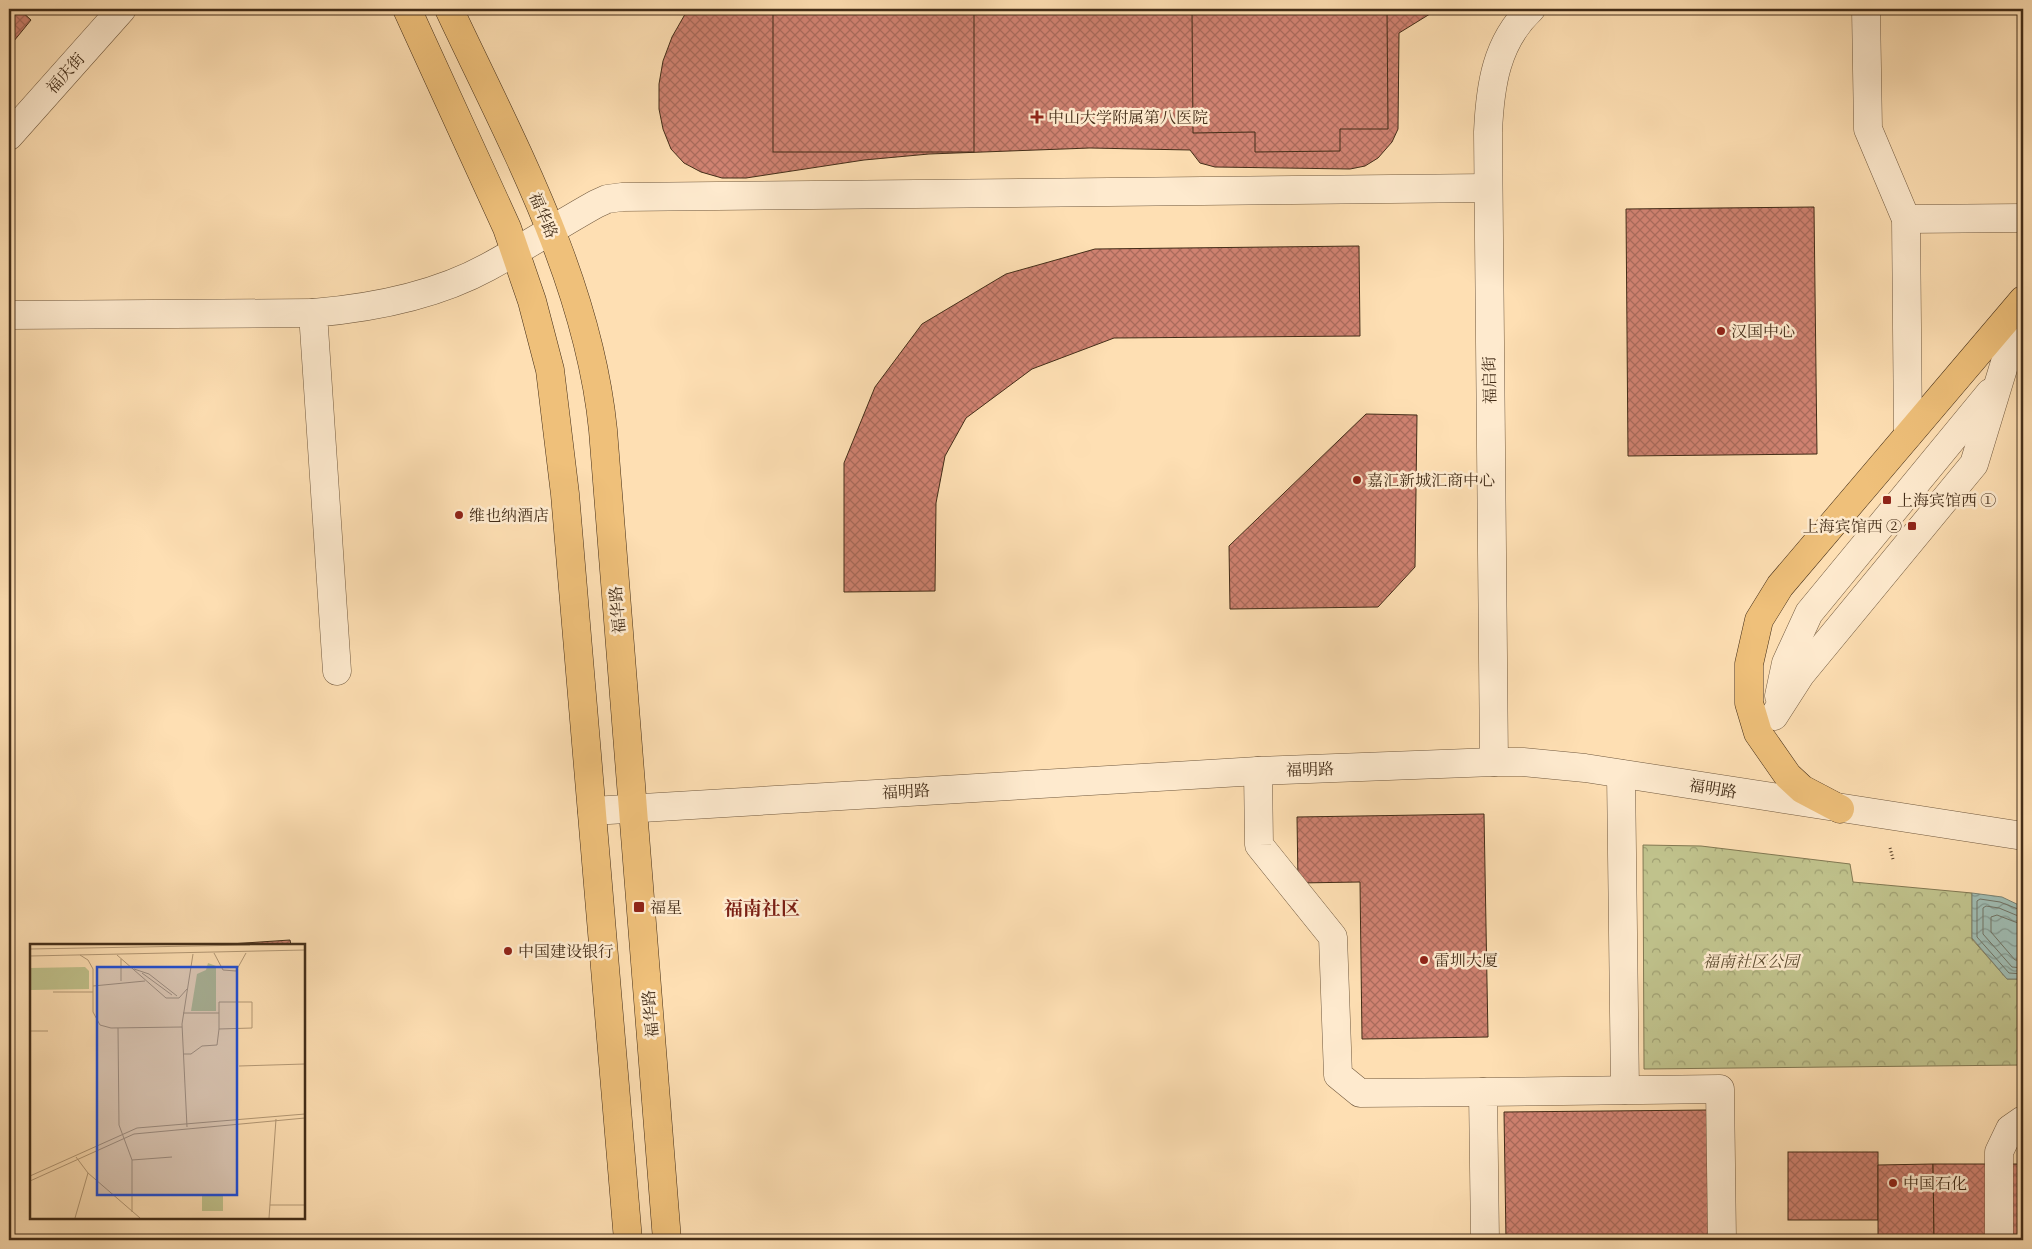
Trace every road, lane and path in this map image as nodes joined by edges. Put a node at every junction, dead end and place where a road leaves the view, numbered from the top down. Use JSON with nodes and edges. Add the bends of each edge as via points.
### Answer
{"nodes":[{"id":1,"x":122,"y":9,"type":"edge"},
{"id":2,"x":407,"y":9,"type":"edge"},
{"id":3,"x":449,"y":9,"type":"edge"},
{"id":4,"x":1531,"y":9,"type":"edge"},
{"id":5,"x":1866,"y":9,"type":"edge"},
{"id":6,"x":9,"y":136,"type":"edge"},
{"id":7,"x":1487,"y":188,"type":"junction"},
{"id":8,"x":2023,"y":218,"type":"edge"},
{"id":9,"x":1906,"y":219,"type":"junction"},
{"id":10,"x":551,"y":232,"type":"junction"},
{"id":11,"x":515,"y":250,"type":"junction"},
{"id":12,"x":2023,"y":301,"type":"edge"},
{"id":13,"x":312,"y":313,"type":"junction"},
{"id":14,"x":9,"y":315,"type":"edge"},
{"id":15,"x":1908,"y":435,"type":"junction"},
{"id":16,"x":337,"y":671,"type":"dead end"},
{"id":17,"x":1772,"y":757,"type":"junction"},
{"id":18,"x":1494,"y":762,"type":"junction"},
{"id":19,"x":1258,"y":771,"type":"junction"},
{"id":20,"x":1621,"y":774,"type":"junction"},
{"id":21,"x":633,"y":807,"type":"junction"},
{"id":22,"x":1840,"y":809,"type":"junction"},
{"id":23,"x":592,"y":811,"type":"junction"},
{"id":24,"x":2023,"y":836,"type":"edge"},
{"id":25,"x":1890,"y":848,"type":"dead end"},
{"id":26,"x":1893,"y":859,"type":"dead end"},
{"id":27,"x":1625,"y":1090,"type":"junction"},
{"id":28,"x":1483,"y":1092,"type":"junction"},
{"id":29,"x":2023,"y":1120,"type":"edge"},
{"id":30,"x":628,"y":1240,"type":"edge"},
{"id":31,"x":668,"y":1240,"type":"edge"},
{"id":32,"x":1484,"y":1240,"type":"edge"},
{"id":33,"x":1722,"y":1240,"type":"edge"},
{"id":34,"x":1999,"y":1240,"type":"edge"}],
"edges":[{"from":1,"to":6,"type":"street","name":"福庆街"},
{"from":2,"to":11,"type":"main road","via":[[496,201]]},
{"from":3,"to":10,"type":"main road","name":"福华路"},
{"from":4,"to":7,"type":"street","name":"福启街","via":[[1514,26],[1495,73],[1489,106]]},
{"from":5,"to":9,"type":"street","via":[[1868,129]]},
{"from":7,"to":10,"type":"street","via":[[622,197],[596,204]]},
{"from":7,"to":18,"type":"street","name":"福启街"},
{"from":8,"to":9,"type":"street"},
{"from":9,"to":15,"type":"street"},
{"from":10,"to":11,"type":"street"},
{"from":10,"to":21,"type":"main road","name":"福华路","via":[[576,300],[601,408]]},
{"from":11,"to":13,"type":"street","via":[[487,268],[417,295],[378,305]]},
{"from":11,"to":23,"type":"main road","via":[[542,334],[556,408]]},
{"from":12,"to":15,"type":"main road"},
{"from":12,"to":17,"type":"street","via":[[1999,382],[1809,613],[1786,663],[1774,716]]},
{"from":13,"to":14,"type":"street"},
{"from":13,"to":16,"type":"street"},
{"from":15,"to":17,"type":"main road","via":[[1780,586],[1759,620],[1749,664],[1749,703],[1758,733]]},
{"from":17,"to":22,"type":"main road","via":[[1802,789]]},
{"from":18,"to":19,"type":"street","name":"福明路"},
{"from":18,"to":20,"type":"street","name":"福明路","via":[[1553,764]]},
{"from":19,"to":21,"type":"street","name":"福明路"},
{"from":19,"to":28,"type":"street","via":[[1259,845],[1333,938],[1338,1075],[1360,1092]]},
{"from":20,"to":22,"type":"street","name":"福明路"},
{"from":20,"to":27,"type":"street"},
{"from":21,"to":23,"type":"street","name":"福明路"},
{"from":21,"to":31,"type":"main road","name":"福华路"},
{"from":22,"to":24,"type":"street","name":"福明路"},
{"from":23,"to":30,"type":"main road"},
{"from":25,"to":26,"type":"path"},
{"from":27,"to":28,"type":"street"},
{"from":27,"to":33,"type":"street","via":[[1720,1089]]},
{"from":28,"to":32,"type":"street"},
{"from":29,"to":34,"type":"street","via":[[2010,1129],[1999,1152]]}]}
